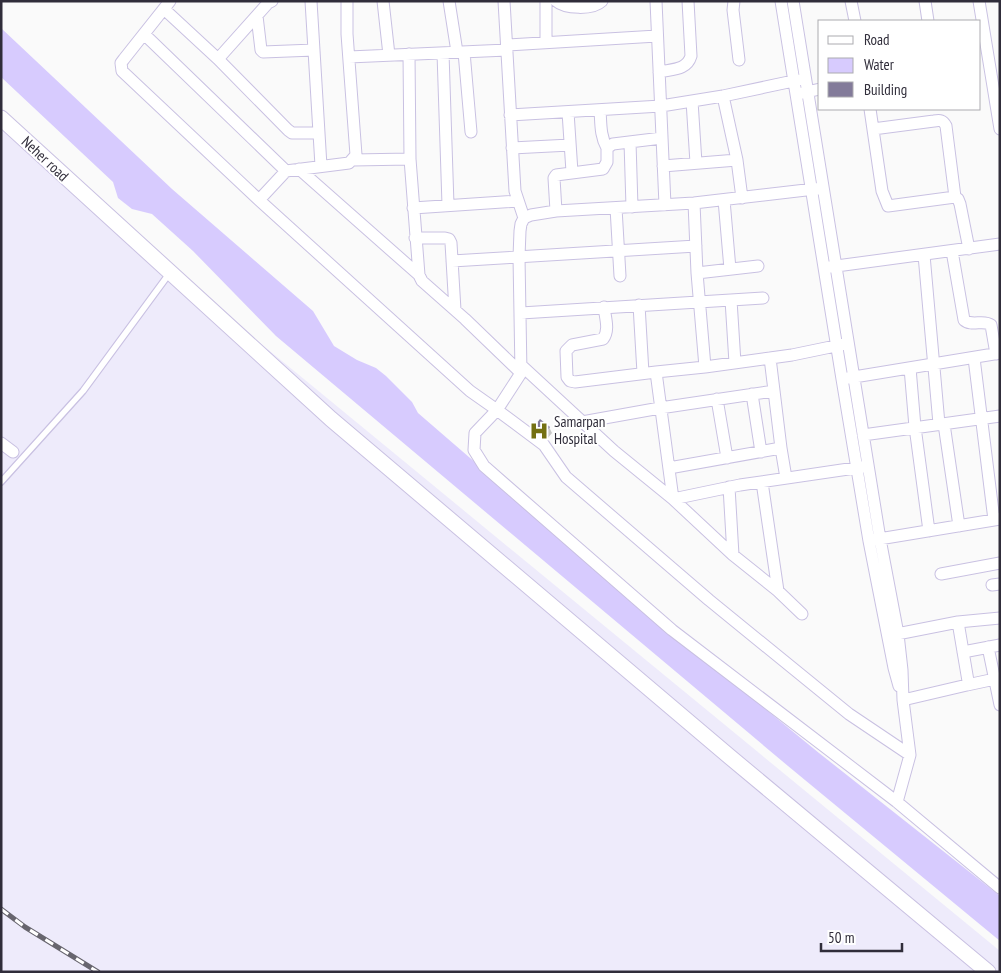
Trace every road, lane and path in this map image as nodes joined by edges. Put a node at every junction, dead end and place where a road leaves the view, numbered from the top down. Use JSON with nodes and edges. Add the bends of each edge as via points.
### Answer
{"nodes":[{"id":1,"x":272,"y":1,"type":"edge"},
{"id":2,"x":311,"y":1,"type":"edge"},
{"id":3,"x":347,"y":1,"type":"edge"},
{"id":4,"x":383,"y":1,"type":"edge"},
{"id":5,"x":450,"y":1,"type":"edge"},
{"id":6,"x":504,"y":1,"type":"edge"},
{"id":7,"x":546,"y":1,"type":"edge"},
{"id":8,"x":556,"y":1,"type":"edge"},
{"id":9,"x":602,"y":1,"type":"edge"},
{"id":10,"x":656,"y":1,"type":"edge"},
{"id":11,"x":688,"y":1,"type":"edge"},
{"id":12,"x":734,"y":1,"type":"edge"},
{"id":13,"x":781,"y":1,"type":"edge"},
{"id":14,"x":793,"y":1,"type":"edge"},
{"id":15,"x":851,"y":1,"type":"edge"},
{"id":16,"x":925,"y":1,"type":"edge"},
{"id":17,"x":979,"y":1,"type":"edge"},
{"id":18,"x":167,"y":5,"type":"edge"},
{"id":19,"x":257,"y":16,"type":"junction"},
{"id":20,"x":855,"y":20,"type":"edge"},
{"id":21,"x":928,"y":20,"type":"edge"},
{"id":22,"x":981,"y":20,"type":"edge"},
{"id":23,"x":981,"y":26,"type":"edge"},
{"id":24,"x":144,"y":34,"type":"junction"},
{"id":25,"x":657,"y":36,"type":"junction"},
{"id":26,"x":546,"y":42,"type":"junction"},
{"id":27,"x":507,"y":47,"type":"junction"},
{"id":28,"x":314,"y":50,"type":"junction"},
{"id":29,"x":443,"y":52,"type":"junction"},
{"id":30,"x":460,"y":52,"type":"junction"},
{"id":31,"x":409,"y":54,"type":"junction"},
{"id":32,"x":389,"y":55,"type":"junction"},
{"id":33,"x":349,"y":57,"type":"junction"},
{"id":34,"x":218,"y":59,"type":"junction"},
{"id":35,"x":739,"y":60,"type":"dead end"},
{"id":36,"x":984,"y":63,"type":"edge"},
{"id":37,"x":659,"y":72,"type":"junction"},
{"id":38,"x":805,"y":78,"type":"junction"},
{"id":39,"x":793,"y":81,"type":"junction"},
{"id":40,"x":818,"y":89,"type":"edge"},
{"id":41,"x":807,"y":92,"type":"junction"},
{"id":42,"x":795,"y":94,"type":"junction"},
{"id":43,"x":723,"y":96,"type":"junction"},
{"id":44,"x":997,"y":98,"type":"edge"},
{"id":45,"x":692,"y":101,"type":"junction"},
{"id":46,"x":661,"y":106,"type":"junction"},
{"id":47,"x":600,"y":110,"type":"junction"},
{"id":48,"x":870,"y":110,"type":"edge"},
{"id":49,"x":568,"y":112,"type":"junction"},
{"id":50,"x":510,"y":116,"type":"junction"},
{"id":51,"x":1,"y":118,"type":"edge"},
{"id":52,"x":873,"y":129,"type":"junction"},
{"id":53,"x":1000,"y":129,"type":"edge"},
{"id":54,"x":471,"y":132,"type":"dead end"},
{"id":55,"x":319,"y":133,"type":"junction"},
{"id":56,"x":662,"y":138,"type":"junction"},
{"id":57,"x":630,"y":142,"type":"junction"},
{"id":58,"x":570,"y":145,"type":"junction"},
{"id":59,"x":512,"y":148,"type":"junction"},
{"id":60,"x":608,"y":148,"type":"junction"},
{"id":61,"x":410,"y":159,"type":"junction"},
{"id":62,"x":353,"y":160,"type":"junction"},
{"id":63,"x":737,"y":160,"type":"junction"},
{"id":64,"x":696,"y":163,"type":"junction"},
{"id":65,"x":321,"y":166,"type":"junction"},
{"id":66,"x":663,"y":166,"type":"junction"},
{"id":67,"x":299,"y":169,"type":"junction"},
{"id":68,"x":286,"y":171,"type":"junction"},
{"id":69,"x":572,"y":172,"type":"junction"},
{"id":70,"x":823,"y":188,"type":"junction"},
{"id":71,"x":811,"y":190,"type":"junction"},
{"id":72,"x":742,"y":198,"type":"junction"},
{"id":73,"x":955,"y":198,"type":"junction"},
{"id":74,"x":259,"y":200,"type":"junction"},
{"id":75,"x":724,"y":200,"type":"junction"},
{"id":76,"x":518,"y":201,"type":"junction"},
{"id":77,"x":694,"y":203,"type":"junction"},
{"id":78,"x":448,"y":205,"type":"junction"},
{"id":79,"x":665,"y":205,"type":"junction"},
{"id":80,"x":632,"y":207,"type":"junction"},
{"id":81,"x":413,"y":208,"type":"junction"},
{"id":82,"x":616,"y":208,"type":"junction"},
{"id":83,"x":556,"y":211,"type":"junction"},
{"id":84,"x":524,"y":218,"type":"junction"},
{"id":85,"x":415,"y":238,"type":"junction"},
{"id":86,"x":1000,"y":244,"type":"edge"},
{"id":87,"x":696,"y":246,"type":"junction"},
{"id":88,"x":969,"y":249,"type":"junction"},
{"id":89,"x":619,"y":251,"type":"junction"},
{"id":90,"x":952,"y":251,"type":"junction"},
{"id":91,"x":924,"y":255,"type":"junction"},
{"id":92,"x":519,"y":257,"type":"junction"},
{"id":93,"x":452,"y":261,"type":"junction"},
{"id":94,"x":758,"y":266,"type":"dead end"},
{"id":95,"x":830,"y":267,"type":"junction"},
{"id":96,"x":730,"y":269,"type":"junction"},
{"id":97,"x":170,"y":272,"type":"junction"},
{"id":98,"x":697,"y":273,"type":"junction"},
{"id":99,"x":419,"y":275,"type":"junction"},
{"id":100,"x":620,"y":276,"type":"dead end"},
{"id":101,"x":763,"y":298,"type":"dead end"},
{"id":102,"x":731,"y":300,"type":"junction"},
{"id":103,"x":699,"y":302,"type":"junction"},
{"id":104,"x":639,"y":305,"type":"junction"},
{"id":105,"x":604,"y":307,"type":"junction"},
{"id":106,"x":456,"y":310,"type":"junction"},
{"id":107,"x":521,"y":313,"type":"junction"},
{"id":108,"x":843,"y":345,"type":"junction"},
{"id":109,"x":998,"y":354,"type":"edge"},
{"id":110,"x":770,"y":358,"type":"junction"},
{"id":111,"x":974,"y":358,"type":"junction"},
{"id":112,"x":735,"y":363,"type":"junction"},
{"id":113,"x":934,"y":364,"type":"junction"},
{"id":114,"x":705,"y":367,"type":"junction"},
{"id":115,"x":910,"y":368,"type":"junction"},
{"id":116,"x":521,"y":370,"type":"junction"},
{"id":117,"x":656,"y":372,"type":"junction"},
{"id":118,"x":643,"y":373,"type":"junction"},
{"id":119,"x":854,"y":377,"type":"junction"},
{"id":120,"x":842,"y":379,"type":"junction"},
{"id":121,"x":774,"y":391,"type":"junction"},
{"id":122,"x":752,"y":394,"type":"junction"},
{"id":123,"x":717,"y":399,"type":"junction"},
{"id":124,"x":660,"y":408,"type":"junction"},
{"id":125,"x":497,"y":410,"type":"junction"},
{"id":126,"x":1000,"y":416,"type":"edge"},
{"id":127,"x":981,"y":419,"type":"junction"},
{"id":128,"x":582,"y":422,"type":"junction"},
{"id":129,"x":941,"y":424,"type":"junction"},
{"id":130,"x":915,"y":427,"type":"junction"},
{"id":131,"x":863,"y":435,"type":"junction"},
{"id":132,"x":1,"y":443,"type":"edge"},
{"id":133,"x":781,"y":448,"type":"junction"},
{"id":134,"x":13,"y":452,"type":"dead end"},
{"id":135,"x":761,"y":452,"type":"junction"},
{"id":136,"x":728,"y":458,"type":"junction"},
{"id":137,"x":862,"y":467,"type":"junction"},
{"id":138,"x":669,"y":468,"type":"junction"},
{"id":139,"x":786,"y":478,"type":"junction"},
{"id":140,"x":1,"y":482,"type":"edge"},
{"id":141,"x":762,"y":482,"type":"junction"},
{"id":142,"x":995,"y":484,"type":"edge"},
{"id":143,"x":729,"y":487,"type":"junction"},
{"id":144,"x":673,"y":498,"type":"junction"},
{"id":145,"x":997,"y":520,"type":"edge"},
{"id":146,"x":959,"y":526,"type":"junction"},
{"id":147,"x":929,"y":531,"type":"junction"},
{"id":148,"x":875,"y":540,"type":"junction"},
{"id":149,"x":733,"y":555,"type":"junction"},
{"id":150,"x":1000,"y":563,"type":"edge"},
{"id":151,"x":941,"y":574,"type":"dead end"},
{"id":152,"x":778,"y":591,"type":"junction"},
{"id":153,"x":802,"y":614,"type":"dead end"},
{"id":154,"x":1000,"y":618,"type":"edge"},
{"id":155,"x":958,"y":622,"type":"junction"},
{"id":156,"x":892,"y":635,"type":"junction"},
{"id":157,"x":994,"y":646,"type":"edge"},
{"id":158,"x":963,"y":652,"type":"junction"},
{"id":159,"x":995,"y":679,"type":"junction"},
{"id":160,"x":968,"y":685,"type":"junction"},
{"id":161,"x":903,"y":700,"type":"junction"},
{"id":162,"x":1000,"y":705,"type":"edge"},
{"id":163,"x":910,"y":755,"type":"junction"},
{"id":164,"x":897,"y":802,"type":"junction"},
{"id":165,"x":1000,"y":888,"type":"edge"},
{"id":166,"x":988,"y":972,"type":"edge"}],
"edges":[{"from":1,"to":19,"type":"street"},
{"from":2,"to":28,"type":"street"},
{"from":3,"to":33,"type":"street"},
{"from":4,"to":32,"type":"street"},
{"from":5,"to":30,"type":"street"},
{"from":6,"to":27,"type":"street"},
{"from":7,"to":26,"type":"street"},
{"from":8,"to":9,"type":"street","via":[[560,5],[578,7],[598,5]]},
{"from":10,"to":25,"type":"street"},
{"from":11,"to":37,"type":"street","via":[[690,60],[683,67]]},
{"from":12,"to":35,"type":"street"},
{"from":13,"to":39,"type":"street"},
{"from":14,"to":38,"type":"street"},
{"from":15,"to":20,"type":"street"},
{"from":16,"to":21,"type":"street"},
{"from":17,"to":22,"type":"street"},
{"from":18,"to":24,"type":"street"},
{"from":18,"to":34,"type":"street"},
{"from":19,"to":28,"type":"street","via":[[263,52]]},
{"from":19,"to":34,"type":"street"},
{"from":23,"to":36,"type":"street"},
{"from":24,"to":68,"type":"street"},
{"from":24,"to":74,"type":"street","via":[[122,63],[122,71]]},
{"from":25,"to":26,"type":"street"},
{"from":25,"to":37,"type":"street"},
{"from":26,"to":27,"type":"street"},
{"from":27,"to":30,"type":"street"},
{"from":27,"to":50,"type":"street"},
{"from":28,"to":55,"type":"street"},
{"from":29,"to":30,"type":"street"},
{"from":29,"to":31,"type":"street"},
{"from":29,"to":78,"type":"street"},
{"from":30,"to":54,"type":"street"},
{"from":31,"to":32,"type":"street"},
{"from":31,"to":61,"type":"street"},
{"from":32,"to":33,"type":"street"},
{"from":33,"to":62,"type":"street","via":[[356,155]]},
{"from":34,"to":55,"type":"street","via":[[292,133]]},
{"from":36,"to":44,"type":"street"},
{"from":37,"to":46,"type":"street"},
{"from":38,"to":39,"type":"street"},
{"from":38,"to":41,"type":"street"},
{"from":39,"to":42,"type":"street"},
{"from":39,"to":43,"type":"street"},
{"from":40,"to":41,"type":"street"},
{"from":41,"to":42,"type":"street"},
{"from":41,"to":70,"type":"street"},
{"from":42,"to":71,"type":"street"},
{"from":43,"to":45,"type":"street"},
{"from":43,"to":63,"type":"street"},
{"from":44,"to":53,"type":"street"},
{"from":45,"to":46,"type":"street"},
{"from":45,"to":64,"type":"street"},
{"from":46,"to":47,"type":"street"},
{"from":46,"to":56,"type":"street"},
{"from":47,"to":49,"type":"street"},
{"from":47,"to":60,"type":"street","via":[[602,133]]},
{"from":48,"to":52,"type":"street"},
{"from":49,"to":50,"type":"street"},
{"from":49,"to":58,"type":"street"},
{"from":50,"to":59,"type":"street"},
{"from":51,"to":97,"type":"street","name":"Neher road"},
{"from":52,"to":73,"type":"street","via":[[882,191],[888,206]]},
{"from":52,"to":73,"type":"street","via":[[944,122]]},
{"from":55,"to":65,"type":"street"},
{"from":56,"to":57,"type":"street"},
{"from":56,"to":66,"type":"street"},
{"from":57,"to":60,"type":"street","via":[[613,144]]},
{"from":57,"to":80,"type":"street"},
{"from":58,"to":59,"type":"street"},
{"from":58,"to":69,"type":"street"},
{"from":59,"to":76,"type":"street","via":[[514,191]]},
{"from":60,"to":69,"type":"street","via":[[603,169]]},
{"from":61,"to":62,"type":"street"},
{"from":61,"to":81,"type":"street"},
{"from":62,"to":65,"type":"street"},
{"from":63,"to":64,"type":"street"},
{"from":63,"to":72,"type":"street"},
{"from":64,"to":66,"type":"street"},
{"from":65,"to":67,"type":"street"},
{"from":66,"to":79,"type":"street"},
{"from":67,"to":68,"type":"street"},
{"from":67,"to":99,"type":"street"},
{"from":68,"to":74,"type":"street"},
{"from":69,"to":83,"type":"street","via":[[554,178]]},
{"from":70,"to":71,"type":"street"},
{"from":70,"to":95,"type":"street"},
{"from":71,"to":72,"type":"street"},
{"from":71,"to":95,"type":"street"},
{"from":72,"to":75,"type":"street"},
{"from":73,"to":88,"type":"street","via":[[960,204]]},
{"from":74,"to":125,"type":"street","via":[[470,390]]},
{"from":75,"to":77,"type":"street"},
{"from":75,"to":96,"type":"street"},
{"from":76,"to":78,"type":"street"},
{"from":76,"to":84,"type":"street"},
{"from":77,"to":79,"type":"street"},
{"from":77,"to":87,"type":"street"},
{"from":78,"to":81,"type":"street"},
{"from":79,"to":80,"type":"street"},
{"from":80,"to":82,"type":"street"},
{"from":81,"to":85,"type":"street"},
{"from":82,"to":83,"type":"street"},
{"from":82,"to":89,"type":"street"},
{"from":83,"to":84,"type":"street"},
{"from":84,"to":92,"type":"street"},
{"from":85,"to":93,"type":"street","via":[[449,239]]},
{"from":85,"to":99,"type":"street"},
{"from":86,"to":88,"type":"street"},
{"from":87,"to":89,"type":"street"},
{"from":87,"to":98,"type":"street"},
{"from":88,"to":90,"type":"street"},
{"from":89,"to":92,"type":"street"},
{"from":89,"to":100,"type":"street"},
{"from":90,"to":91,"type":"street"},
{"from":90,"to":109,"type":"street","via":[[964,320],[991,325]]},
{"from":91,"to":95,"type":"street"},
{"from":91,"to":113,"type":"street"},
{"from":92,"to":93,"type":"street"},
{"from":92,"to":107,"type":"street"},
{"from":93,"to":106,"type":"street"},
{"from":94,"to":96,"type":"street"},
{"from":95,"to":108,"type":"street"},
{"from":96,"to":98,"type":"street"},
{"from":97,"to":140,"type":"lane","via":[[83,391]]},
{"from":97,"to":166,"type":"street","name":"Neher road","via":[[346,432]]},
{"from":98,"to":103,"type":"street"},
{"from":99,"to":106,"type":"street"},
{"from":101,"to":102,"type":"street"},
{"from":102,"to":103,"type":"street"},
{"from":102,"to":112,"type":"street"},
{"from":103,"to":104,"type":"street"},
{"from":103,"to":114,"type":"street"},
{"from":104,"to":105,"type":"street"},
{"from":104,"to":118,"type":"street"},
{"from":105,"to":107,"type":"street"},
{"from":105,"to":118,"type":"street","via":[[606,334],[599,341],[568,348],[567,377],[575,382]]},
{"from":106,"to":116,"type":"street"},
{"from":107,"to":116,"type":"street"},
{"from":108,"to":110,"type":"street"},
{"from":108,"to":119,"type":"street"},
{"from":108,"to":120,"type":"street"},
{"from":109,"to":111,"type":"street"},
{"from":110,"to":112,"type":"street"},
{"from":110,"to":121,"type":"street"},
{"from":111,"to":113,"type":"street"},
{"from":111,"to":127,"type":"street"},
{"from":112,"to":114,"type":"street"},
{"from":113,"to":115,"type":"street"},
{"from":113,"to":129,"type":"street"},
{"from":114,"to":117,"type":"street"},
{"from":115,"to":119,"type":"street"},
{"from":115,"to":130,"type":"street"},
{"from":116,"to":125,"type":"street"},
{"from":116,"to":128,"type":"street"},
{"from":117,"to":118,"type":"street"},
{"from":117,"to":124,"type":"street"},
{"from":119,"to":120,"type":"street"},
{"from":119,"to":131,"type":"street"},
{"from":120,"to":137,"type":"street"},
{"from":121,"to":122,"type":"street"},
{"from":121,"to":133,"type":"street"},
{"from":122,"to":123,"type":"street"},
{"from":122,"to":135,"type":"street"},
{"from":123,"to":124,"type":"street"},
{"from":123,"to":136,"type":"street"},
{"from":124,"to":128,"type":"street"},
{"from":124,"to":138,"type":"street"},
{"from":125,"to":163,"type":"street","via":[[544,445],[566,477],[709,600],[849,714]]},
{"from":125,"to":164,"type":"street","via":[[475,433],[474,450],[484,466],[672,630]]},
{"from":126,"to":127,"type":"street"},
{"from":127,"to":129,"type":"street"},
{"from":127,"to":142,"type":"street"},
{"from":128,"to":144,"type":"street"},
{"from":129,"to":130,"type":"street"},
{"from":129,"to":146,"type":"street"},
{"from":130,"to":131,"type":"street"},
{"from":130,"to":147,"type":"street"},
{"from":131,"to":137,"type":"street"},
{"from":132,"to":134,"type":"street"},
{"from":133,"to":135,"type":"street"},
{"from":133,"to":139,"type":"street"},
{"from":135,"to":136,"type":"street"},
{"from":136,"to":138,"type":"street"},
{"from":137,"to":139,"type":"street"},
{"from":137,"to":148,"type":"street"},
{"from":138,"to":144,"type":"street"},
{"from":139,"to":141,"type":"street"},
{"from":141,"to":143,"type":"street"},
{"from":141,"to":152,"type":"street"},
{"from":142,"to":145,"type":"street"},
{"from":143,"to":144,"type":"street"},
{"from":143,"to":149,"type":"street"},
{"from":144,"to":149,"type":"street"},
{"from":145,"to":146,"type":"street"},
{"from":146,"to":147,"type":"street"},
{"from":147,"to":148,"type":"street"},
{"from":148,"to":156,"type":"street"},
{"from":149,"to":152,"type":"street"},
{"from":150,"to":151,"type":"street"},
{"from":152,"to":153,"type":"street"},
{"from":154,"to":155,"type":"street"},
{"from":155,"to":156,"type":"street"},
{"from":155,"to":158,"type":"street"},
{"from":156,"to":161,"type":"street","via":[[902,670]]},
{"from":157,"to":158,"type":"street"},
{"from":157,"to":159,"type":"street"},
{"from":158,"to":160,"type":"street"},
{"from":159,"to":160,"type":"street"},
{"from":159,"to":162,"type":"street"},
{"from":160,"to":161,"type":"street"},
{"from":161,"to":163,"type":"street"},
{"from":163,"to":164,"type":"street"},
{"from":164,"to":165,"type":"street"}]}
